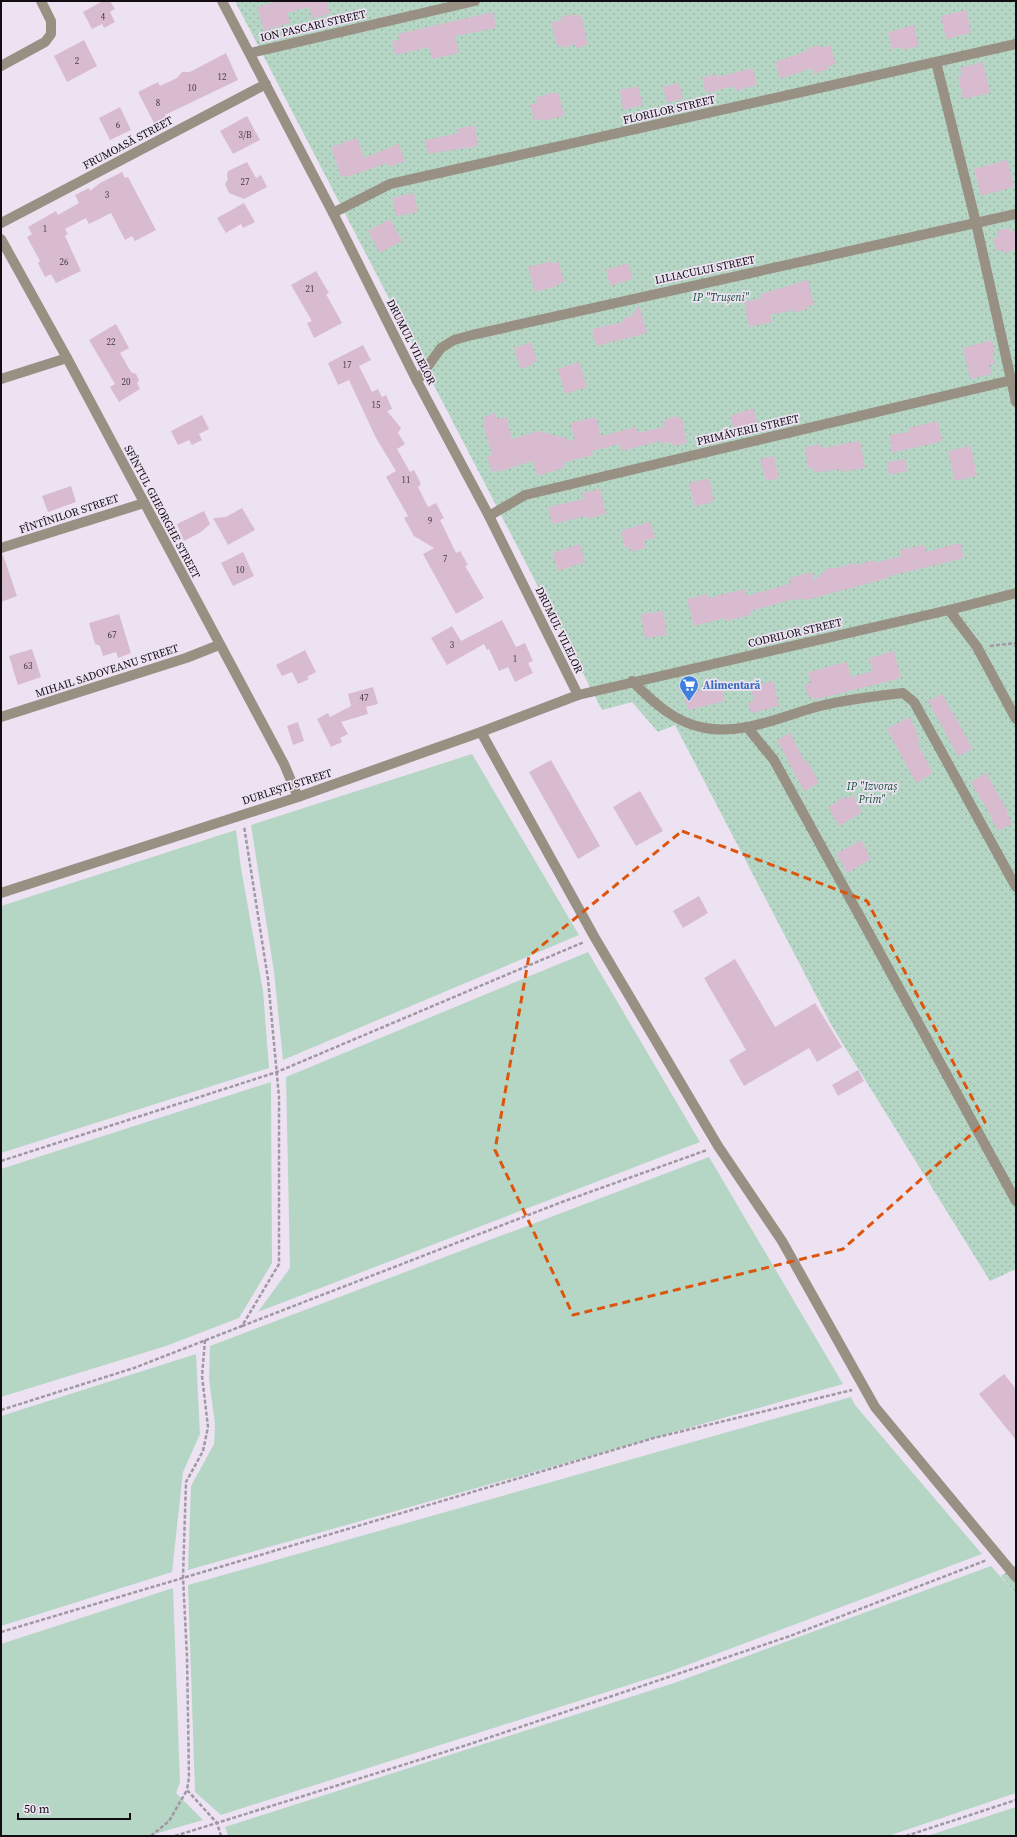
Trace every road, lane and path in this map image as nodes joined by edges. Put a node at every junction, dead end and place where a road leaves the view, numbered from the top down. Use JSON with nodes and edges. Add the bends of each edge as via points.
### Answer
{"nodes":[{"id":1,"x":41,"y":1,"type":"edge"},
{"id":2,"x":222,"y":1,"type":"edge"},
{"id":3,"x":475,"y":1,"type":"edge"},
{"id":4,"x":1016,"y":44,"type":"edge"},
{"id":5,"x":250,"y":53,"type":"junction"},
{"id":6,"x":936,"y":62,"type":"junction"},
{"id":7,"x":1,"y":66,"type":"edge"},
{"id":8,"x":266,"y":84,"type":"junction"},
{"id":9,"x":333,"y":213,"type":"junction"},
{"id":10,"x":1016,"y":214,"type":"edge"},
{"id":11,"x":1,"y":223,"type":"edge"},
{"id":12,"x":976,"y":223,"type":"junction"},
{"id":13,"x":1,"y":239,"type":"edge"},
{"id":14,"x":67,"y":358,"type":"junction"},
{"id":15,"x":1,"y":379,"type":"edge"},
{"id":16,"x":1013,"y":379,"type":"edge"},
{"id":17,"x":417,"y":381,"type":"junction"},
{"id":18,"x":1016,"y":402,"type":"edge"},
{"id":19,"x":144,"y":503,"type":"junction"},
{"id":20,"x":489,"y":516,"type":"junction"},
{"id":21,"x":1,"y":548,"type":"edge"},
{"id":22,"x":1016,"y":593,"type":"edge"},
{"id":23,"x":949,"y":610,"type":"junction"},
{"id":24,"x":1016,"y":643,"type":"edge"},
{"id":25,"x":219,"y":645,"type":"junction"},
{"id":26,"x":977,"y":647,"type":"junction"},
{"id":27,"x":632,"y":681,"type":"junction"},
{"id":28,"x":578,"y":695,"type":"junction"},
{"id":29,"x":1,"y":717,"type":"edge"},
{"id":30,"x":1016,"y":719,"type":"edge"},
{"id":31,"x":747,"y":727,"type":"junction"},
{"id":32,"x":481,"y":732,"type":"junction"},
{"id":33,"x":298,"y":797,"type":"junction"},
{"id":34,"x":242,"y":814,"type":"junction"},
{"id":35,"x":1016,"y":887,"type":"edge"},
{"id":36,"x":1,"y":893,"type":"edge"},
{"id":37,"x":595,"y":938,"type":"junction"},
{"id":38,"x":277,"y":1072,"type":"junction"},
{"id":39,"x":718,"y":1146,"type":"junction"},
{"id":40,"x":1,"y":1161,"type":"edge"},
{"id":41,"x":1016,"y":1201,"type":"edge"},
{"id":42,"x":242,"y":1326,"type":"junction"},
{"id":43,"x":205,"y":1340,"type":"junction"},
{"id":44,"x":863,"y":1387,"type":"junction"},
{"id":45,"x":1,"y":1410,"type":"edge"},
{"id":46,"x":997,"y":1556,"type":"junction"},
{"id":47,"x":183,"y":1577,"type":"junction"},
{"id":48,"x":1016,"y":1577,"type":"edge"},
{"id":49,"x":1,"y":1632,"type":"edge"},
{"id":50,"x":187,"y":1790,"type":"junction"},
{"id":51,"x":1016,"y":1800,"type":"edge"},
{"id":52,"x":217,"y":1823,"type":"junction"},
{"id":53,"x":151,"y":1836,"type":"edge"},
{"id":54,"x":175,"y":1836,"type":"edge"},
{"id":55,"x":221,"y":1836,"type":"edge"},
{"id":56,"x":906,"y":1836,"type":"edge"}],
"edges":[{"from":1,"to":7,"type":"street","via":[[51,21],[51,34],[45,42]]},
{"from":2,"to":5,"type":"street","name":"DRUMUL VILELOR"},
{"from":3,"to":5,"type":"street","name":"ION PASCARI STREET"},
{"from":4,"to":6,"type":"street","name":"FLORILOR STREET"},
{"from":5,"to":8,"type":"street","name":"DRUMUL VILELOR"},
{"from":6,"to":9,"type":"street","name":"FLORILOR STREET","via":[[390,184]]},
{"from":6,"to":12,"type":"street"},
{"from":8,"to":9,"type":"street","name":"DRUMUL VILELOR"},
{"from":8,"to":11,"type":"street","name":"FRUMOASĂ STREET"},
{"from":9,"to":17,"type":"street","name":"DRUMUL VILELOR"},
{"from":10,"to":12,"type":"street","name":"LILIACULUI STREET"},
{"from":12,"to":16,"type":"street"},
{"from":12,"to":17,"type":"street","name":"LILIACULUI STREET","via":[[454,340],[441,348]]},
{"from":13,"to":14,"type":"street","name":"SFÎNTUL GHEORGHE STREET"},
{"from":14,"to":15,"type":"street"},
{"from":14,"to":19,"type":"street","name":"SFÎNTUL GHEORGHE STREET"},
{"from":16,"to":18,"type":"street"},
{"from":16,"to":20,"type":"street","name":"PRIMĂVERII STREET","via":[[525,495]]},
{"from":17,"to":20,"type":"street","name":"DRUMUL VILELOR"},
{"from":19,"to":21,"type":"street","name":"FÎNTÎNILOR STREET"},
{"from":19,"to":25,"type":"street","name":"SFÎNTUL GHEORGHE STREET"},
{"from":20,"to":28,"type":"street","name":"DRUMUL VILELOR"},
{"from":22,"to":23,"type":"street","name":"CODRILOR STREET"},
{"from":23,"to":26,"type":"street"},
{"from":23,"to":27,"type":"street","name":"CODRILOR STREET"},
{"from":24,"to":26,"type":"path"},
{"from":25,"to":29,"type":"street","name":"MIHAIL SADOVEANU STREET"},
{"from":25,"to":33,"type":"street","name":"SFÎNTUL GHEORGHE STREET","via":[[284,764]]},
{"from":26,"to":30,"type":"street"},
{"from":27,"to":28,"type":"street","name":"CODRILOR STREET"},
{"from":27,"to":31,"type":"street","via":[[661,709],[682,721],[712,729]]},
{"from":28,"to":32,"type":"street","name":"DURLEȘTI STREET"},
{"from":31,"to":35,"type":"street","via":[[817,707],[903,693],[914,702]]},
{"from":31,"to":41,"type":"street","via":[[774,760]]},
{"from":32,"to":33,"type":"street","name":"DURLEȘTI STREET"},
{"from":32,"to":37,"type":"street"},
{"from":33,"to":34,"type":"street","name":"DURLEȘTI STREET"},
{"from":34,"to":36,"type":"street","name":"DURLEȘTI STREET"},
{"from":34,"to":38,"type":"path","via":[[268,979]]},
{"from":37,"to":38,"type":"path"},
{"from":37,"to":39,"type":"street"},
{"from":38,"to":40,"type":"path"},
{"from":38,"to":42,"type":"path","via":[[279,1264]]},
{"from":39,"to":42,"type":"path","via":[[562,1202]]},
{"from":39,"to":44,"type":"street","via":[[782,1241]]},
{"from":42,"to":43,"type":"path"},
{"from":43,"to":45,"type":"path","via":[[134,1368]]},
{"from":43,"to":47,"type":"path","via":[[202,1376],[208,1427],[203,1451],[186,1482]]},
{"from":44,"to":46,"type":"street","via":[[875,1408]]},
{"from":44,"to":47,"type":"path","via":[[654,1438]]},
{"from":46,"to":48,"type":"street"},
{"from":46,"to":52,"type":"path","via":[[790,1636],[468,1745]]},
{"from":47,"to":49,"type":"path"},
{"from":47,"to":50,"type":"path","via":[[187,1657]]},
{"from":50,"to":52,"type":"path"},
{"from":50,"to":53,"type":"path","via":[[169,1821]]},
{"from":51,"to":56,"type":"path"},
{"from":52,"to":54,"type":"path"},
{"from":52,"to":55,"type":"path"}]}
